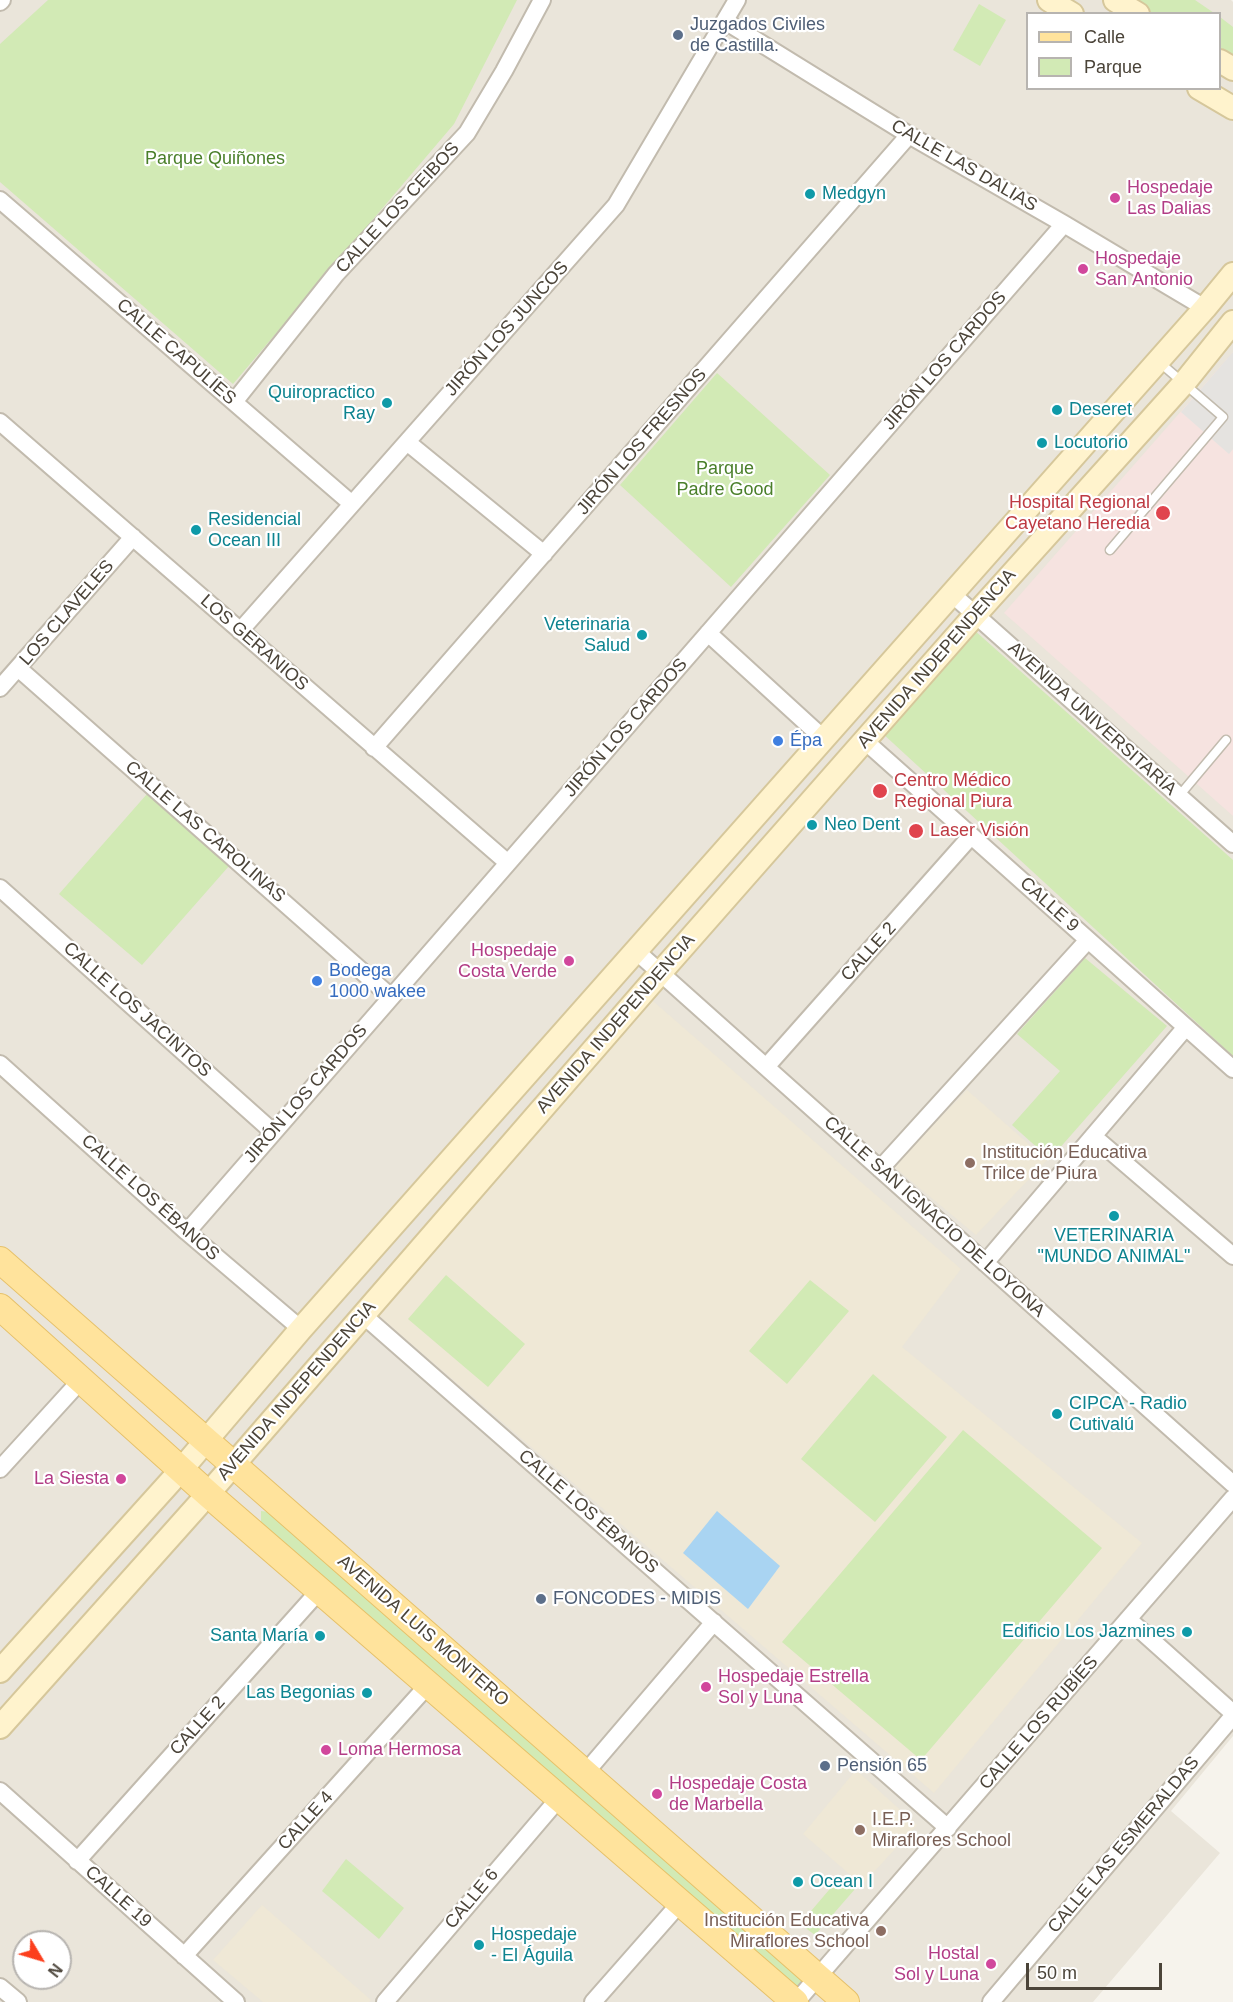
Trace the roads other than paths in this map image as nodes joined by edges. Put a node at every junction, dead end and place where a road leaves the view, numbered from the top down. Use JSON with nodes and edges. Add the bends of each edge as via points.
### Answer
{"nodes":[{"id":1,"x":542,"y":0,"type":"edge"},
{"id":2,"x":737,"y":0,"type":"edge"},
{"id":3,"x":1049,"y":0,"type":"edge"},
{"id":4,"x":1115,"y":0,"type":"edge"},
{"id":5,"x":1069,"y":12,"type":"edge"},
{"id":6,"x":1135,"y":12,"type":"edge"},
{"id":7,"x":725,"y":21,"type":"junction"},
{"id":8,"x":1202,"y":90,"type":"edge"},
{"id":9,"x":1233,"y":108,"type":"edge"},
{"id":10,"x":909,"y":135,"type":"junction"},
{"id":11,"x":0,"y":200,"type":"edge"},
{"id":12,"x":1064,"y":224,"type":"junction"},
{"id":13,"x":1233,"y":274,"type":"edge"},
{"id":14,"x":1205,"y":308,"type":"junction"},
{"id":15,"x":1233,"y":322,"type":"edge"},
{"id":16,"x":1158,"y":361,"type":"junction"},
{"id":17,"x":1184,"y":383,"type":"junction"},
{"id":18,"x":234,"y":402,"type":"junction"},
{"id":19,"x":0,"y":422,"type":"edge"},
{"id":20,"x":407,"y":442,"type":"junction"},
{"id":21,"x":352,"y":504,"type":"junction"},
{"id":22,"x":133,"y":537,"type":"junction"},
{"id":23,"x":1110,"y":550,"type":"dead end"},
{"id":24,"x":544,"y":554,"type":"junction"},
{"id":25,"x":952,"y":594,"type":"junction"},
{"id":26,"x":975,"y":615,"type":"junction"},
{"id":27,"x":240,"y":631,"type":"junction"},
{"id":28,"x":708,"y":633,"type":"junction"},
{"id":29,"x":18,"y":668,"type":"junction"},
{"id":30,"x":0,"y":688,"type":"edge"},
{"id":31,"x":824,"y":738,"type":"junction"},
{"id":32,"x":1226,"y":740,"type":"dead end"},
{"id":33,"x":865,"y":741,"type":"junction"},
{"id":34,"x":374,"y":748,"type":"junction"},
{"id":35,"x":1179,"y":796,"type":"junction"},
{"id":36,"x":971,"y":836,"type":"junction"},
{"id":37,"x":1233,"y":844,"type":"edge"},
{"id":38,"x":508,"y":863,"type":"junction"},
{"id":39,"x":0,"y":888,"type":"edge"},
{"id":40,"x":1088,"y":940,"type":"junction"},
{"id":41,"x":636,"y":951,"type":"junction"},
{"id":42,"x":660,"y":973,"type":"junction"},
{"id":43,"x":391,"y":997,"type":"junction"},
{"id":44,"x":1186,"y":1027,"type":"junction"},
{"id":45,"x":0,"y":1064,"type":"edge"},
{"id":46,"x":766,"y":1067,"type":"junction"},
{"id":47,"x":1233,"y":1069,"type":"edge"},
{"id":48,"x":273,"y":1132,"type":"junction"},
{"id":49,"x":1093,"y":1136,"type":"junction"},
{"id":50,"x":880,"y":1169,"type":"junction"},
{"id":51,"x":187,"y":1232,"type":"junction"},
{"id":52,"x":1233,"y":1256,"type":"edge"},
{"id":53,"x":0,"y":1260,"type":"edge"},
{"id":54,"x":985,"y":1263,"type":"junction"},
{"id":55,"x":0,"y":1307,"type":"edge"},
{"id":56,"x":363,"y":1315,"type":"junction"},
{"id":57,"x":301,"y":1329,"type":"junction"},
{"id":58,"x":82,"y":1379,"type":"junction"},
{"id":59,"x":205,"y":1442,"type":"junction"},
{"id":60,"x":232,"y":1466,"type":"junction"},
{"id":61,"x":0,"y":1469,"type":"edge"},
{"id":62,"x":181,"y":1470,"type":"junction"},
{"id":63,"x":1233,"y":1484,"type":"edge"},
{"id":64,"x":208,"y":1494,"type":"junction"},
{"id":65,"x":1233,"y":1498,"type":"edge"},
{"id":66,"x":319,"y":1591,"type":"junction"},
{"id":67,"x":1128,"y":1619,"type":"junction"},
{"id":68,"x":714,"y":1622,"type":"junction"},
{"id":69,"x":0,"y":1671,"type":"edge"},
{"id":70,"x":428,"y":1685,"type":"junction"},
{"id":71,"x":1233,"y":1714,"type":"edge"},
{"id":72,"x":0,"y":1727,"type":"edge"},
{"id":73,"x":586,"y":1772,"type":"junction"},
{"id":74,"x":0,"y":1791,"type":"edge"},
{"id":75,"x":560,"y":1797,"type":"junction"},
{"id":76,"x":948,"y":1828,"type":"junction"},
{"id":77,"x":77,"y":1861,"type":"junction"},
{"id":78,"x":681,"y":1902,"type":"junction"},
{"id":79,"x":184,"y":1956,"type":"junction"},
{"id":80,"x":819,"y":1978,"type":"junction"},
{"id":81,"x":0,"y":1987,"type":"edge"},
{"id":82,"x":18,"y":2002,"type":"edge"},
{"id":83,"x":236,"y":2002,"type":"edge"},
{"id":84,"x":385,"y":2002,"type":"edge"},
{"id":85,"x":593,"y":2002,"type":"edge"},
{"id":86,"x":796,"y":2002,"type":"edge"},
{"id":87,"x":846,"y":2002,"type":"edge"},
{"id":88,"x":991,"y":2002,"type":"edge"}],
"edges":[{"from":1,"to":18,"type":"street","name":"CALLE LOS CEIBOS","via":[[467,133],[336,274]]},
{"from":2,"to":7,"type":"street","name":"JIRÓN LOS JUNCOS"},
{"from":3,"to":5,"type":"main road"},
{"from":4,"to":6,"type":"main road"},
{"from":7,"to":10,"type":"street","name":"CALLE LAS DALIAS"},
{"from":7,"to":20,"type":"street","name":"JIRÓN LOS JUNCOS","via":[[616,205]]},
{"from":8,"to":9,"type":"main road"},
{"from":10,"to":12,"type":"street","name":"CALLE LAS DALIAS"},
{"from":10,"to":24,"type":"street","name":"JIRÓN LOS FRESNOS"},
{"from":11,"to":18,"type":"street","name":"CALLE CAPULÍES"},
{"from":12,"to":14,"type":"street","name":"CALLE LAS DALIAS"},
{"from":12,"to":28,"type":"street","name":"JIRÓN LOS CARDOS"},
{"from":13,"to":14,"type":"main road","name":"AVENIDA INDEPENDENCIA"},
{"from":14,"to":16,"type":"main road","name":"AVENIDA INDEPENDENCIA"},
{"from":15,"to":17,"type":"main road","name":"AVENIDA INDEPENDENCIA"},
{"from":16,"to":17,"type":"lane"},
{"from":16,"to":25,"type":"main road","name":"AVENIDA INDEPENDENCIA"},
{"from":17,"to":23,"type":"lane","via":[[1223,417]]},
{"from":17,"to":26,"type":"main road","name":"AVENIDA INDEPENDENCIA"},
{"from":18,"to":21,"type":"street","name":"CALLE CAPULÍES"},
{"from":19,"to":22,"type":"street","name":"LOS GERANIOS"},
{"from":20,"to":21,"type":"street","name":"JIRÓN LOS JUNCOS"},
{"from":20,"to":24,"type":"street"},
{"from":21,"to":27,"type":"street","name":"JIRÓN LOS JUNCOS"},
{"from":22,"to":27,"type":"street","name":"LOS GERANIOS"},
{"from":22,"to":29,"type":"street","name":"LOS CLAVELES"},
{"from":24,"to":34,"type":"street","name":"JIRÓN LOS FRESNOS"},
{"from":25,"to":26,"type":"street","name":"AVENIDA UNIVERSITARÍA"},
{"from":25,"to":31,"type":"main road","name":"AVENIDA INDEPENDENCIA"},
{"from":26,"to":33,"type":"main road","name":"AVENIDA INDEPENDENCIA"},
{"from":26,"to":35,"type":"street","name":"AVENIDA UNIVERSITARÍA"},
{"from":27,"to":34,"type":"street","name":"LOS GERANIOS"},
{"from":28,"to":31,"type":"street"},
{"from":28,"to":38,"type":"street","name":"JIRÓN LOS CARDOS"},
{"from":29,"to":30,"type":"street","name":"LOS CLAVELES"},
{"from":29,"to":43,"type":"street","name":"CALLE LAS CAROLINAS"},
{"from":31,"to":41,"type":"main road","name":"AVENIDA INDEPENDENCIA"},
{"from":32,"to":35,"type":"lane"},
{"from":33,"to":36,"type":"street","name":"CALLE 9"},
{"from":33,"to":42,"type":"main road","name":"AVENIDA INDEPENDENCIA"},
{"from":34,"to":38,"type":"street","name":"LOS GERANIOS"},
{"from":35,"to":37,"type":"street","name":"AVENIDA UNIVERSITARÍA"},
{"from":36,"to":40,"type":"street","name":"CALLE 9"},
{"from":36,"to":46,"type":"street","name":"CALLE 2"},
{"from":38,"to":43,"type":"street","name":"JIRÓN LOS CARDOS"},
{"from":39,"to":48,"type":"street","name":"CALLE LOS JACINTOS"},
{"from":40,"to":44,"type":"street","name":"CALLE 9"},
{"from":40,"to":50,"type":"street"},
{"from":41,"to":42,"type":"street","name":"CALLE SAN IGNACIO DE LOYONA"},
{"from":41,"to":57,"type":"main road","name":"AVENIDA INDEPENDENCIA"},
{"from":42,"to":46,"type":"street","name":"CALLE SAN IGNACIO DE LOYONA"},
{"from":42,"to":56,"type":"main road","name":"AVENIDA INDEPENDENCIA"},
{"from":43,"to":48,"type":"street","name":"JIRÓN LOS CARDOS"},
{"from":44,"to":47,"type":"street","name":"CALLE 9"},
{"from":44,"to":49,"type":"street"},
{"from":45,"to":51,"type":"street","name":"CALLE LOS ÉBANOS"},
{"from":46,"to":50,"type":"street","name":"CALLE SAN IGNACIO DE LOYONA"},
{"from":48,"to":51,"type":"street","name":"JIRÓN LOS CARDOS"},
{"from":49,"to":52,"type":"street"},
{"from":49,"to":54,"type":"street"},
{"from":50,"to":54,"type":"street","name":"CALLE SAN IGNACIO DE LOYONA"},
{"from":51,"to":57,"type":"street","name":"CALLE LOS ÉBANOS"},
{"from":53,"to":59,"type":"main road","name":"AVENIDA LUIS MONTERO"},
{"from":54,"to":63,"type":"street","name":"CALLE SAN IGNACIO DE LOYONA"},
{"from":55,"to":58,"type":"main road","name":"AVENIDA LUIS MONTERO"},
{"from":56,"to":60,"type":"main road","name":"AVENIDA INDEPENDENCIA"},
{"from":56,"to":68,"type":"street","name":"CALLE LOS ÉBANOS"},
{"from":57,"to":59,"type":"main road","name":"AVENIDA INDEPENDENCIA"},
{"from":58,"to":61,"type":"street"},
{"from":58,"to":62,"type":"main road","name":"AVENIDA LUIS MONTERO"},
{"from":59,"to":60,"type":"main road","name":"AVENIDA LUIS MONTERO"},
{"from":59,"to":62,"type":"main road","name":"AVENIDA INDEPENDENCIA"},
{"from":60,"to":64,"type":"main road","name":"AVENIDA INDEPENDENCIA"},
{"from":60,"to":73,"type":"main road","name":"AVENIDA LUIS MONTERO"},
{"from":62,"to":64,"type":"main road","name":"AVENIDA LUIS MONTERO"},
{"from":62,"to":69,"type":"main road","name":"AVENIDA INDEPENDENCIA"},
{"from":64,"to":66,"type":"main road","name":"AVENIDA LUIS MONTERO"},
{"from":64,"to":72,"type":"main road","name":"AVENIDA INDEPENDENCIA"},
{"from":65,"to":67,"type":"street","name":"CALLE LOS RUBÍES"},
{"from":66,"to":70,"type":"main road","name":"AVENIDA LUIS MONTERO"},
{"from":66,"to":77,"type":"street","name":"CALLE 2"},
{"from":67,"to":71,"type":"street"},
{"from":67,"to":76,"type":"street","name":"CALLE LOS RUBÍES"},
{"from":68,"to":73,"type":"street"},
{"from":68,"to":76,"type":"street","name":"CALLE LOS ÉBANOS"},
{"from":70,"to":75,"type":"main road","name":"AVENIDA LUIS MONTERO"},
{"from":70,"to":79,"type":"street","name":"CALLE 4"},
{"from":71,"to":88,"type":"street","name":"CALLE LAS ESMERALDAS"},
{"from":73,"to":80,"type":"main road","name":"AVENIDA LUIS MONTERO"},
{"from":74,"to":77,"type":"street","name":"CALLE 19"},
{"from":75,"to":78,"type":"main road","name":"AVENIDA LUIS MONTERO"},
{"from":75,"to":84,"type":"street","name":"CALLE 6"},
{"from":76,"to":80,"type":"street","name":"CALLE LOS RUBÍES"},
{"from":77,"to":79,"type":"street","name":"CALLE 19"},
{"from":78,"to":85,"type":"street"},
{"from":78,"to":86,"type":"main road","name":"AVENIDA LUIS MONTERO"},
{"from":79,"to":83,"type":"street","name":"CALLE 19"},
{"from":80,"to":86,"type":"street","name":"CALLE LOS RUBÍES"},
{"from":80,"to":87,"type":"main road","name":"AVENIDA LUIS MONTERO"},
{"from":81,"to":82,"type":"street"}]}
